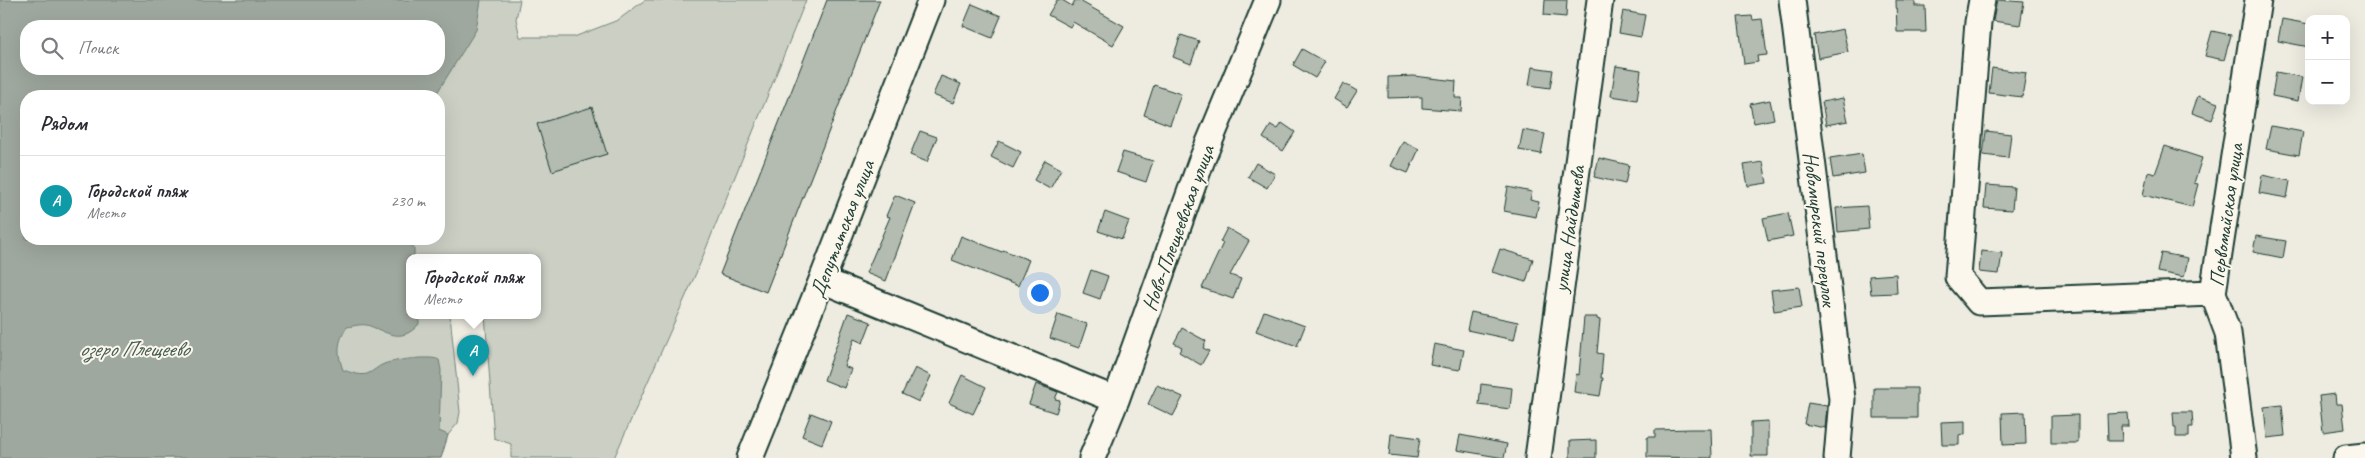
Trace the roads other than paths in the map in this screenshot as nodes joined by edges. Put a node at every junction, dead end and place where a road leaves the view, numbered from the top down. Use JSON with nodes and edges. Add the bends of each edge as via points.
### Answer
{"nodes":[{"id":1,"x":932,"y":0,"type":"edge"},
{"id":2,"x":1268,"y":0,"type":"edge"},
{"id":3,"x":1600,"y":0,"type":"edge"},
{"id":4,"x":1792,"y":0,"type":"edge"},
{"id":5,"x":1982,"y":0,"type":"edge"},
{"id":6,"x":2258,"y":0,"type":"edge"},
{"id":7,"x":822,"y":280,"type":"junction"},
{"id":8,"x":2213,"y":293,"type":"junction"},
{"id":9,"x":1116,"y":400,"type":"junction"},
{"id":10,"x":2365,"y":456,"type":"edge"},
{"id":11,"x":750,"y":458,"type":"edge"},
{"id":12,"x":1092,"y":458,"type":"edge"},
{"id":13,"x":1538,"y":458,"type":"edge"},
{"id":14,"x":1837,"y":458,"type":"edge"},
{"id":15,"x":2244,"y":458,"type":"edge"},
{"id":16,"x":2346,"y":458,"type":"edge"}],
"edges":[{"from":1,"to":7,"type":"street","name":"Депутатская улица"},
{"from":2,"to":9,"type":"street","name":"Ново-Плещеевская улица","via":[[1201,162]]},
{"from":3,"to":13,"type":"street","name":"улица Найдышева"},
{"from":4,"to":14,"type":"street","name":"Новомирский переулок","via":[[1842,399]]},
{"from":5,"to":8,"type":"street","via":[[1958,277],[1979,302]]},
{"from":6,"to":8,"type":"street","name":"Первомайская улица"},
{"from":7,"to":9,"type":"street"},
{"from":7,"to":11,"type":"street","name":"Депутатская улица"},
{"from":8,"to":15,"type":"street","name":"Первомайская улица","via":[[2228,333]]},
{"from":9,"to":12,"type":"street","name":"Ново-Плещеевская улица"},
{"from":10,"to":16,"type":"street"}]}
